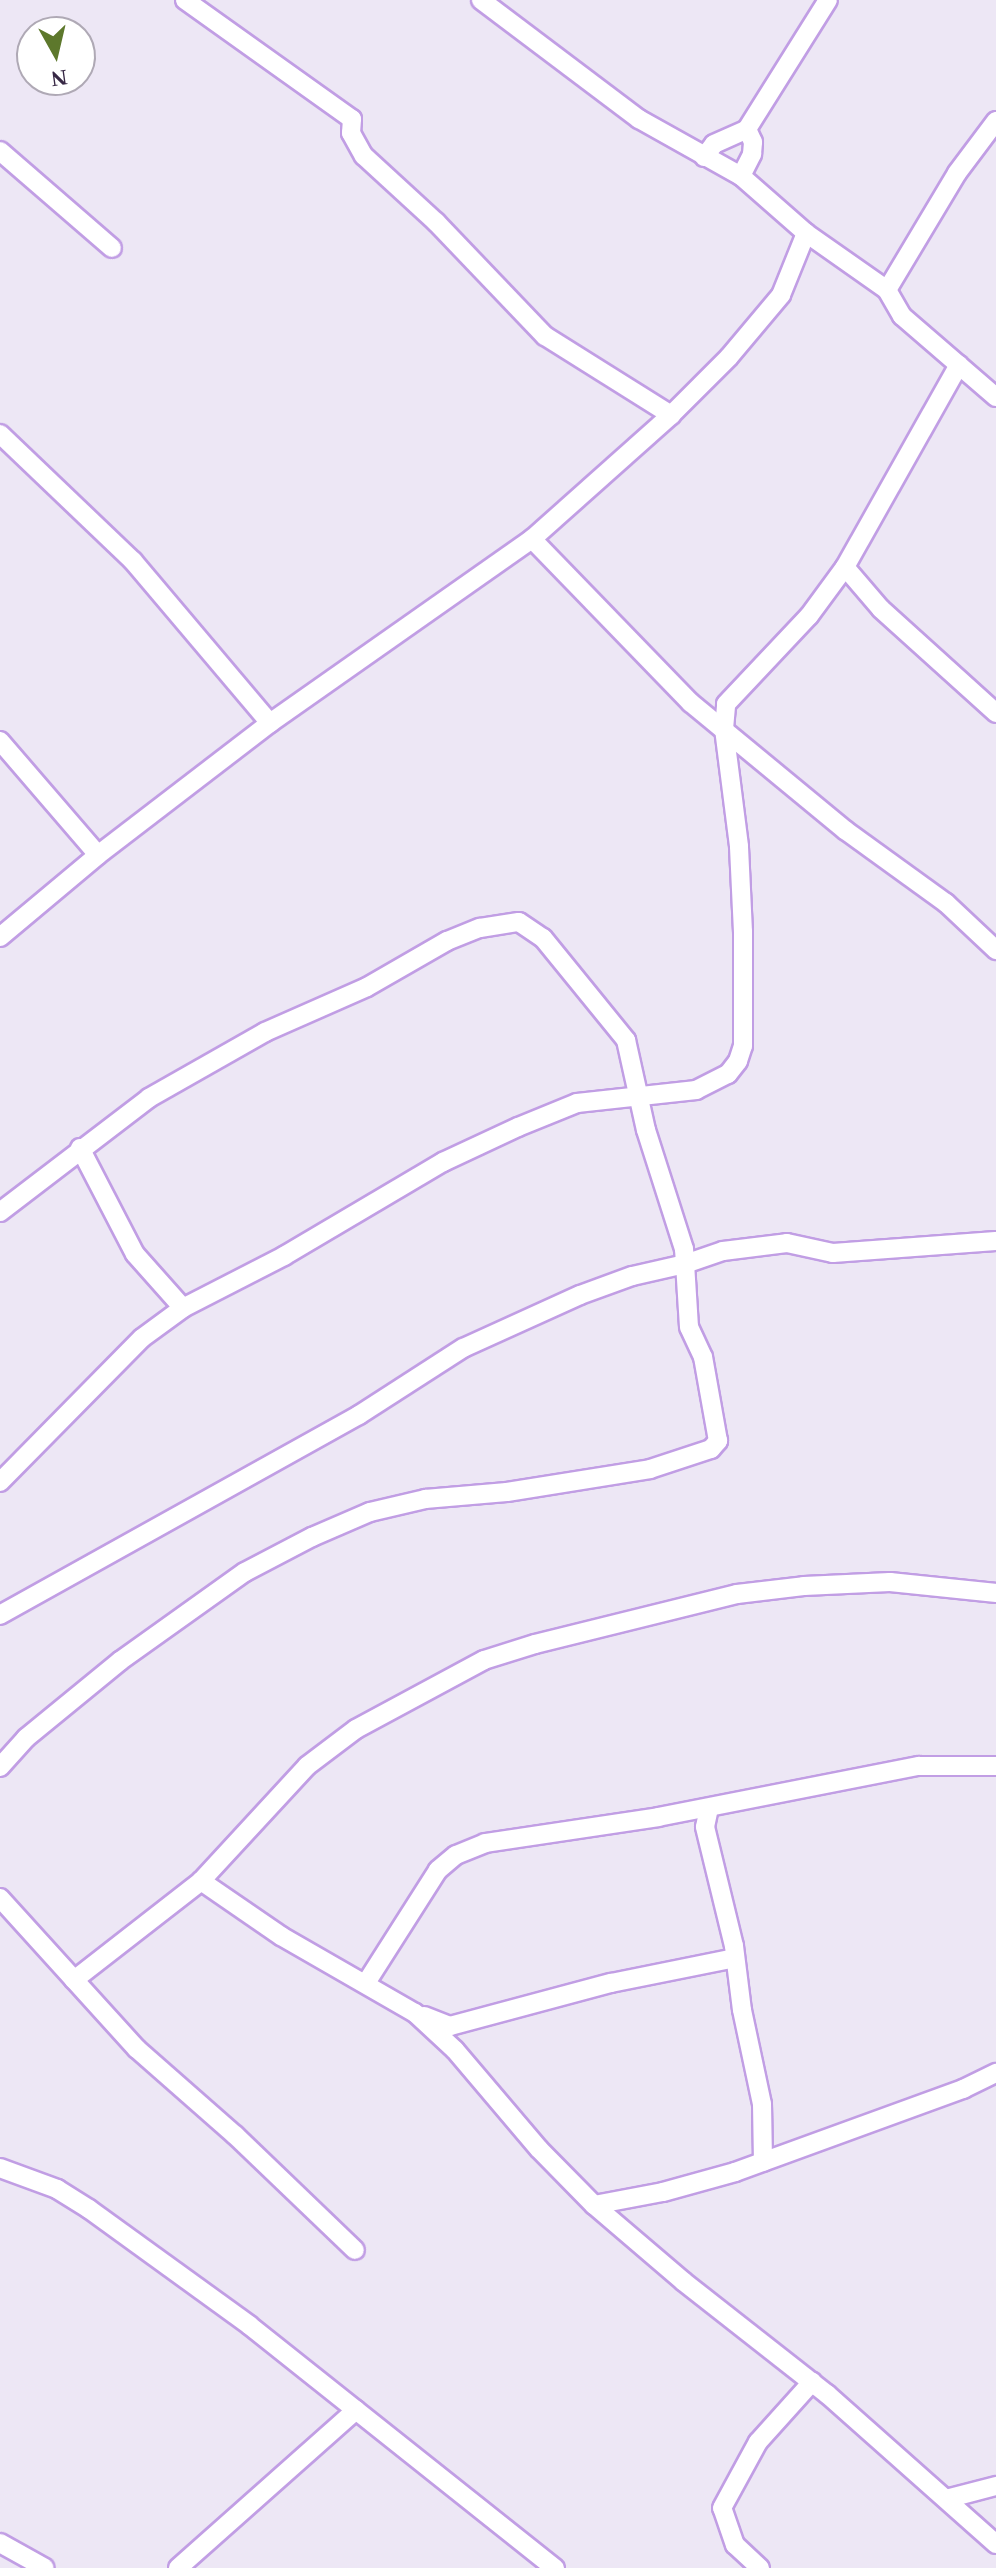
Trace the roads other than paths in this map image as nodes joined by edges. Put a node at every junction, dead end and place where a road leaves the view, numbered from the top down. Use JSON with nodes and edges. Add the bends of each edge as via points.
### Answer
{"nodes":[{"id":1,"x":185,"y":0,"type":"edge"},
{"id":2,"x":481,"y":0,"type":"edge"},
{"id":3,"x":828,"y":0,"type":"edge"},
{"id":4,"x":996,"y":121,"type":"edge"},
{"id":5,"x":747,"y":129,"type":"junction"},
{"id":6,"x":0,"y":151,"type":"edge"},
{"id":7,"x":704,"y":157,"type":"junction"},
{"id":8,"x":741,"y":176,"type":"junction"},
{"id":9,"x":806,"y":233,"type":"junction"},
{"id":10,"x":112,"y":248,"type":"dead end"},
{"id":11,"x":887,"y":290,"type":"junction"},
{"id":12,"x":959,"y":365,"type":"junction"},
{"id":13,"x":996,"y":397,"type":"edge"},
{"id":14,"x":671,"y":415,"type":"junction"},
{"id":15,"x":0,"y":434,"type":"edge"},
{"id":16,"x":532,"y":539,"type":"junction"},
{"id":17,"x":845,"y":567,"type":"junction"},
{"id":18,"x":996,"y":713,"type":"edge"},
{"id":19,"x":270,"y":723,"type":"junction"},
{"id":20,"x":724,"y":729,"type":"junction"},
{"id":21,"x":0,"y":741,"type":"edge"},
{"id":22,"x":98,"y":855,"type":"junction"},
{"id":23,"x":0,"y":937,"type":"edge"},
{"id":24,"x":996,"y":950,"type":"edge"},
{"id":25,"x":639,"y":1097,"type":"junction"},
{"id":26,"x":80,"y":1148,"type":"junction"},
{"id":27,"x":0,"y":1212,"type":"edge"},
{"id":28,"x":996,"y":1241,"type":"edge"},
{"id":29,"x":685,"y":1264,"type":"junction"},
{"id":30,"x":183,"y":1308,"type":"junction"},
{"id":31,"x":0,"y":1482,"type":"edge"},
{"id":32,"x":996,"y":1593,"type":"edge"},
{"id":33,"x":0,"y":1615,"type":"edge"},
{"id":34,"x":996,"y":1766,"type":"edge"},
{"id":35,"x":0,"y":1767,"type":"edge"},
{"id":36,"x":709,"y":1808,"type":"junction"},
{"id":37,"x":201,"y":1881,"type":"junction"},
{"id":38,"x":0,"y":1898,"type":"edge"},
{"id":39,"x":735,"y":1958,"type":"junction"},
{"id":40,"x":74,"y":1980,"type":"junction"},
{"id":41,"x":366,"y":1983,"type":"junction"},
{"id":42,"x":415,"y":2013,"type":"junction"},
{"id":43,"x":996,"y":2073,"type":"edge"},
{"id":44,"x":763,"y":2162,"type":"junction"},
{"id":45,"x":0,"y":2168,"type":"edge"},
{"id":46,"x":594,"y":2205,"type":"junction"},
{"id":47,"x":355,"y":2250,"type":"dead end"},
{"id":48,"x":812,"y":2382,"type":"junction"},
{"id":49,"x":356,"y":2410,"type":"junction"},
{"id":50,"x":996,"y":2486,"type":"edge"},
{"id":51,"x":946,"y":2499,"type":"junction"},
{"id":52,"x":0,"y":2543,"type":"edge"},
{"id":53,"x":996,"y":2544,"type":"edge"},
{"id":54,"x":45,"y":2568,"type":"edge"},
{"id":55,"x":178,"y":2568,"type":"edge"},
{"id":56,"x":555,"y":2568,"type":"edge"},
{"id":57,"x":760,"y":2568,"type":"edge"}],
"edges":[{"from":1,"to":14,"type":"street","via":[[352,119],[351,133],[364,156],[545,336]]},
{"from":2,"to":7,"type":"street","via":[[639,119]]},
{"from":3,"to":5,"type":"street"},
{"from":4,"to":11,"type":"street","via":[[957,173]]},
{"from":5,"to":7,"type":"street","via":[[714,144]]},
{"from":5,"to":8,"type":"street","via":[[752,154]]},
{"from":6,"to":10,"type":"street"},
{"from":7,"to":8,"type":"street"},
{"from":8,"to":9,"type":"street"},
{"from":9,"to":11,"type":"street"},
{"from":9,"to":14,"type":"street","via":[[781,295]]},
{"from":11,"to":12,"type":"street","via":[[902,316]]},
{"from":12,"to":13,"type":"street"},
{"from":12,"to":17,"type":"street"},
{"from":14,"to":16,"type":"street"},
{"from":15,"to":19,"type":"street","via":[[133,561]]},
{"from":16,"to":19,"type":"street"},
{"from":16,"to":20,"type":"street","via":[[691,703]]},
{"from":17,"to":18,"type":"street","via":[[881,609]]},
{"from":17,"to":20,"type":"street","via":[[775,655],[735,691],[726,704]]},
{"from":19,"to":22,"type":"street"},
{"from":20,"to":24,"type":"street","via":[[845,830],[946,903]]},
{"from":20,"to":25,"type":"street","via":[[739,846],[743,1046],[728,1074],[696,1090]]},
{"from":21,"to":22,"type":"street"},
{"from":22,"to":23,"type":"street"},
{"from":25,"to":26,"type":"street","via":[[619,1028],[543,938],[527,924],[508,922],[447,941],[367,987],[265,1032],[149,1098]]},
{"from":25,"to":29,"type":"street"},
{"from":25,"to":30,"type":"street","via":[[577,1103],[456,1156]]},
{"from":26,"to":27,"type":"street"},
{"from":26,"to":30,"type":"street","via":[[135,1254]]},
{"from":28,"to":29,"type":"street","via":[[833,1253],[787,1243],[723,1251]]},
{"from":29,"to":33,"type":"street","via":[[580,1295],[463,1348],[359,1415]]},
{"from":29,"to":35,"type":"street","via":[[689,1327],[703,1357],[714,1412],[718,1441],[711,1449],[650,1469],[425,1499],[370,1512],[312,1537],[245,1572],[120,1661],[26,1738]]},
{"from":30,"to":31,"type":"street","via":[[142,1338]]},
{"from":32,"to":37,"type":"street","via":[[890,1582],[737,1594],[484,1660],[356,1729],[307,1766]]},
{"from":34,"to":36,"type":"street","via":[[919,1766]]},
{"from":36,"to":39,"type":"street","via":[[705,1827]]},
{"from":36,"to":41,"type":"street","via":[[485,1843],[456,1855],[438,1870]]},
{"from":37,"to":40,"type":"street"},
{"from":37,"to":41,"type":"street","via":[[281,1936]]},
{"from":38,"to":40,"type":"street"},
{"from":39,"to":42,"type":"street","via":[[611,1983],[450,2026]]},
{"from":39,"to":44,"type":"street","via":[[762,2104]]},
{"from":40,"to":47,"type":"street","via":[[137,2049]]},
{"from":41,"to":42,"type":"street"},
{"from":42,"to":46,"type":"street","via":[[455,2050]]},
{"from":43,"to":44,"type":"street"},
{"from":44,"to":46,"type":"street","via":[[663,2192]]},
{"from":45,"to":49,"type":"street","via":[[57,2189],[89,2209]]},
{"from":46,"to":48,"type":"street"},
{"from":48,"to":51,"type":"street"},
{"from":48,"to":57,"type":"street","via":[[758,2442],[722,2508],[735,2545]]},
{"from":49,"to":55,"type":"street"},
{"from":49,"to":56,"type":"street"},
{"from":50,"to":51,"type":"street"},
{"from":51,"to":53,"type":"street"},
{"from":52,"to":54,"type":"street"}]}
